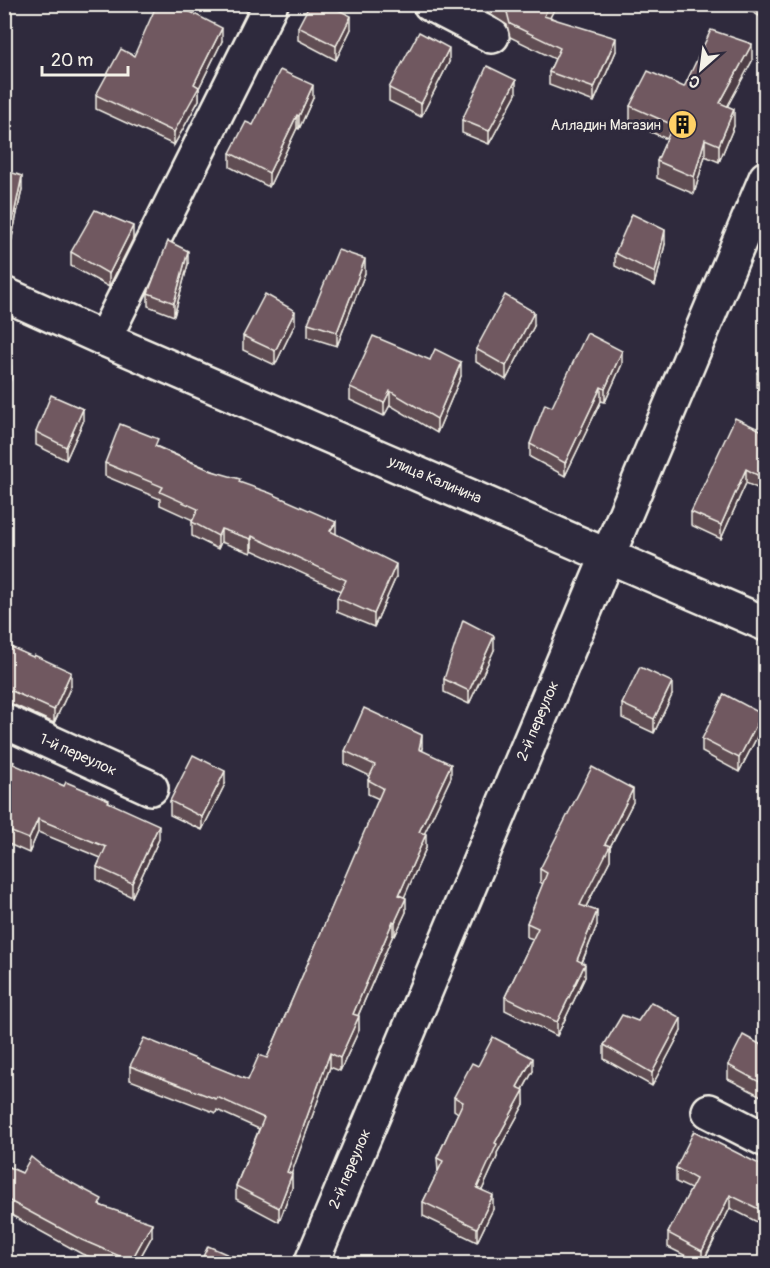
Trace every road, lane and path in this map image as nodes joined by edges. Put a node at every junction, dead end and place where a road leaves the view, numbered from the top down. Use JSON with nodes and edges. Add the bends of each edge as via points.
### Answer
{"nodes":[{"id":1,"x":271,"y":4,"type":"edge"},
{"id":2,"x":430,"y":4,"type":"edge"},
{"id":3,"x":492,"y":36,"type":"dead end"},
{"id":4,"x":765,"y":178,"type":"edge"},
{"id":5,"x":4,"y":294,"type":"edge"},
{"id":6,"x":104,"y":339,"type":"junction"},
{"id":7,"x":607,"y":554,"type":"junction"},
{"id":8,"x":765,"y":624,"type":"edge"},
{"id":9,"x":4,"y":721,"type":"edge"},
{"id":10,"x":151,"y":788,"type":"dead end"},
{"id":11,"x":709,"y":1111,"type":"dead end"},
{"id":12,"x":765,"y":1140,"type":"edge"},
{"id":13,"x":311,"y":1263,"type":"edge"}],
"edges":[{"from":1,"to":6,"type":"street"},
{"from":2,"to":3,"type":"street"},
{"from":4,"to":7,"type":"street","name":"2-й переулок"},
{"from":5,"to":6,"type":"street","name":"улица Калинина"},
{"from":6,"to":7,"type":"street","name":"улица Калинина"},
{"from":7,"to":8,"type":"street","name":"улица Калинина"},
{"from":7,"to":13,"type":"street","name":"2-й переулок"},
{"from":9,"to":10,"type":"street","name":"1-й переулок"},
{"from":11,"to":12,"type":"street"}]}
